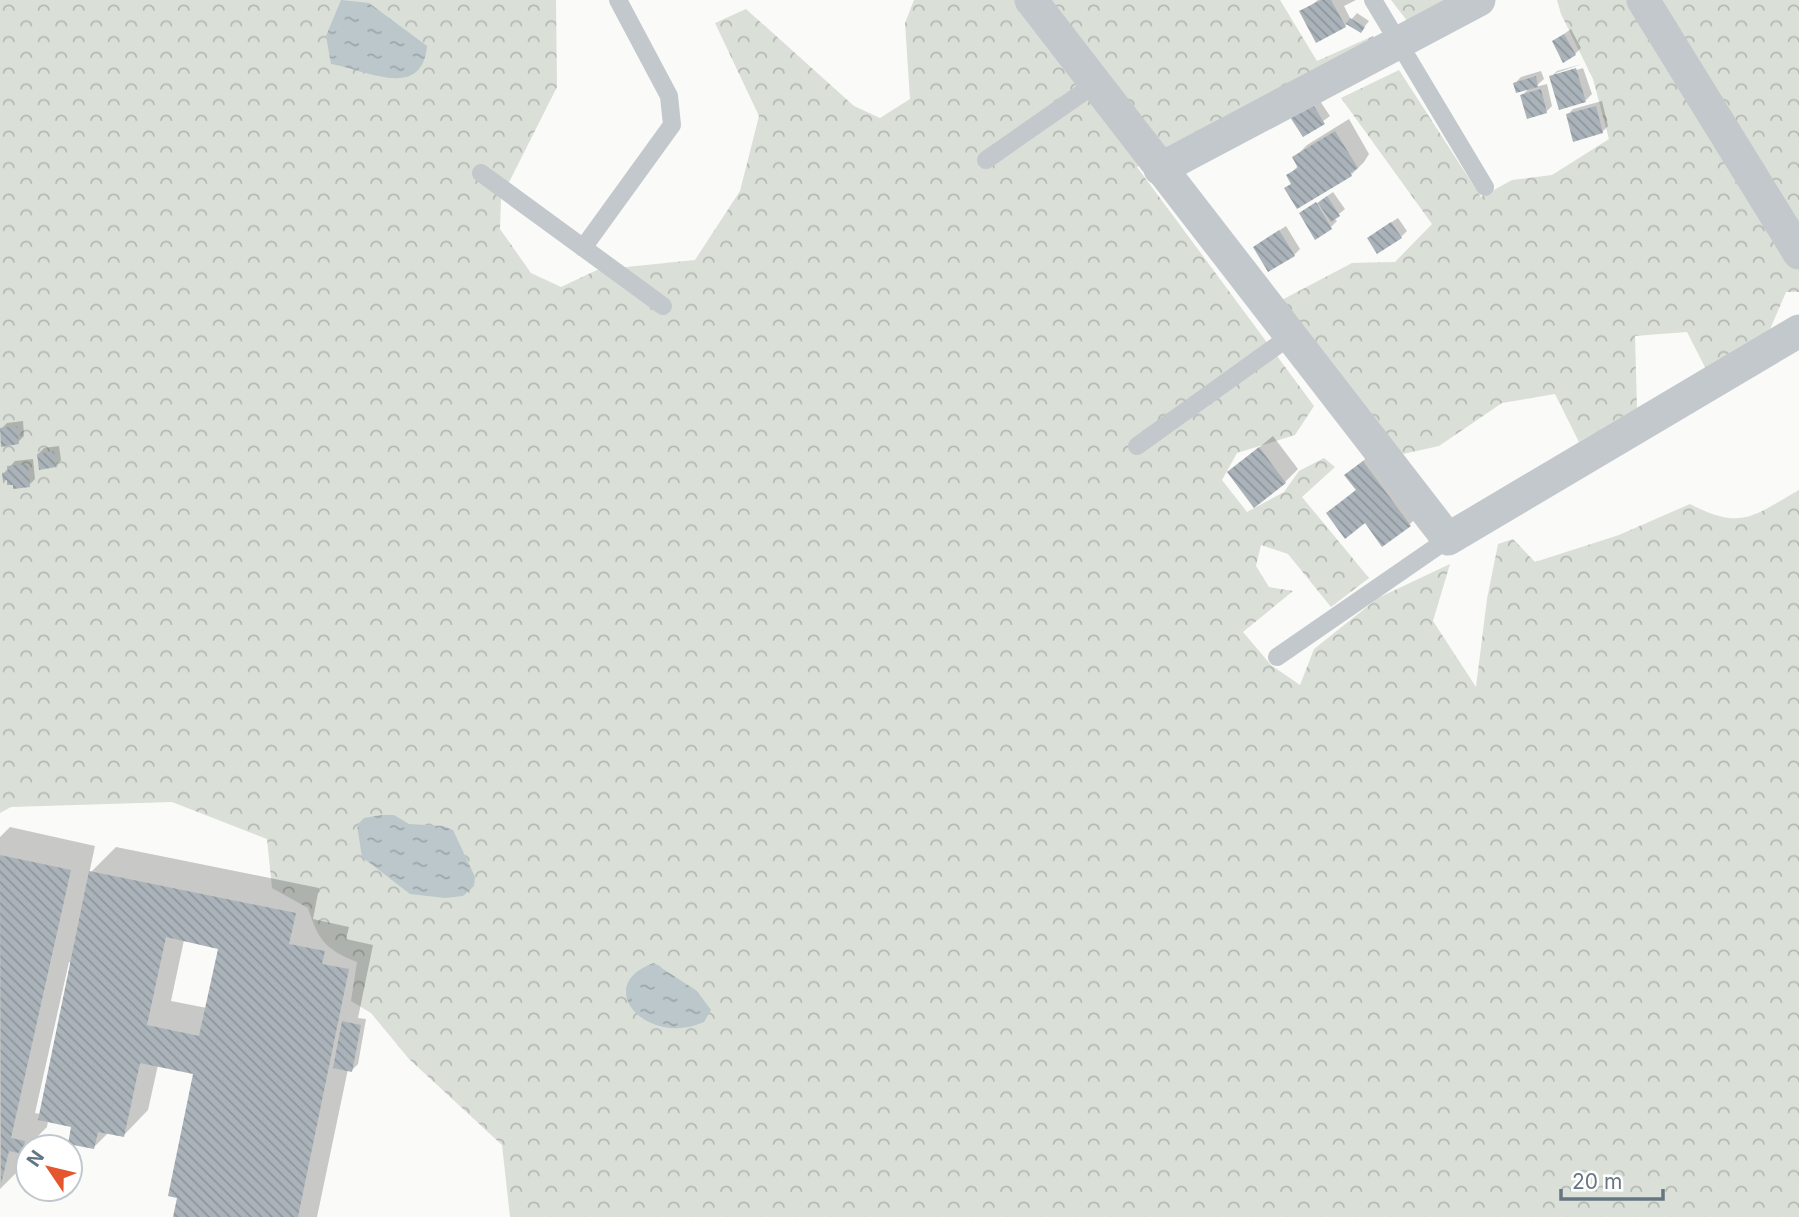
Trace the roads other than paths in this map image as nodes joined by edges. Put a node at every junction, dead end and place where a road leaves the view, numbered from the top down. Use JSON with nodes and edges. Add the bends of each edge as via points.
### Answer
{"nodes":[{"id":1,"x":618,"y":0,"type":"edge"},
{"id":2,"x":1031,"y":0,"type":"edge"},
{"id":3,"x":1373,"y":0,"type":"edge"},
{"id":4,"x":1479,"y":0,"type":"edge"},
{"id":5,"x":1643,"y":0,"type":"edge"},
{"id":6,"x":1399,"y":42,"type":"junction"},
{"id":7,"x":1095,"y":84,"type":"junction"},
{"id":8,"x":986,"y":160,"type":"dead end"},
{"id":9,"x":1160,"y":169,"type":"junction"},
{"id":10,"x":481,"y":173,"type":"dead end"},
{"id":11,"x":1485,"y":187,"type":"dead end"},
{"id":12,"x":583,"y":248,"type":"junction"},
{"id":13,"x":1799,"y":253,"type":"edge"},
{"id":14,"x":663,"y":306,"type":"dead end"},
{"id":15,"x":1799,"y":331,"type":"edge"},
{"id":16,"x":1289,"y":337,"type":"junction"},
{"id":17,"x":1137,"y":446,"type":"dead end"},
{"id":18,"x":1448,"y":539,"type":"junction"},
{"id":19,"x":1277,"y":657,"type":"dead end"}],
"edges":[{"from":1,"to":12,"type":"lane","via":[[669,96],[672,125]]},
{"from":2,"to":7,"type":"street"},
{"from":3,"to":6,"type":"lane"},
{"from":4,"to":6,"type":"street"},
{"from":5,"to":13,"type":"street"},
{"from":6,"to":9,"type":"street"},
{"from":6,"to":11,"type":"lane"},
{"from":7,"to":8,"type":"lane"},
{"from":7,"to":9,"type":"street"},
{"from":9,"to":16,"type":"street"},
{"from":10,"to":12,"type":"lane"},
{"from":12,"to":14,"type":"lane"},
{"from":15,"to":18,"type":"street"},
{"from":16,"to":17,"type":"lane"},
{"from":16,"to":18,"type":"street"},
{"from":18,"to":19,"type":"lane"}]}
